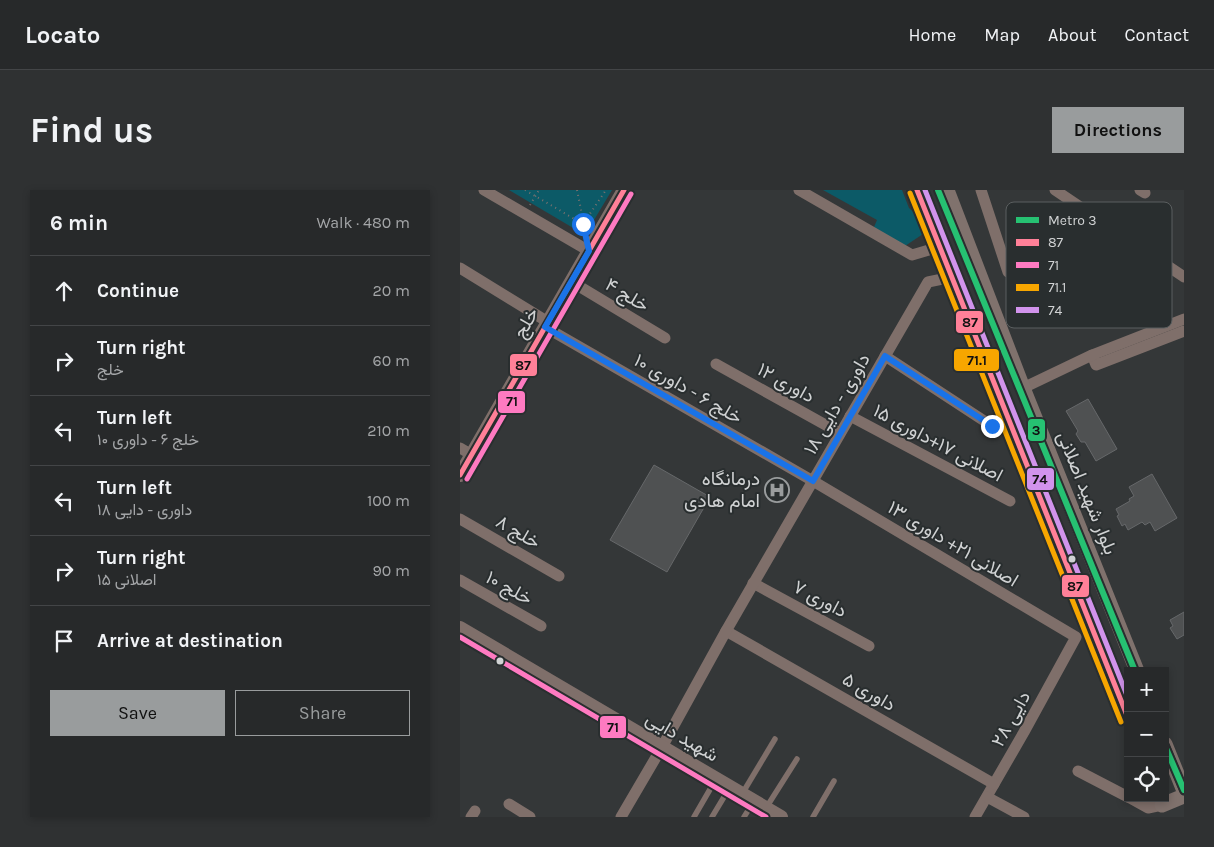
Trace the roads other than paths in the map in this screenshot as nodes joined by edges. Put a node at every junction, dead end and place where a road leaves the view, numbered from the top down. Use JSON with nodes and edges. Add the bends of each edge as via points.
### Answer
{"nodes":[{"id":1,"x":484,"y":190,"type":"edge"},
{"id":2,"x":624,"y":190,"type":"edge"},
{"id":3,"x":799,"y":190,"type":"edge"},
{"id":4,"x":917,"y":190,"type":"edge"},
{"id":5,"x":947,"y":190,"type":"edge"},
{"id":6,"x":981,"y":190,"type":"edge"},
{"id":7,"x":1055,"y":190,"type":"edge"},
{"id":8,"x":1073,"y":202,"type":"edge"},
{"id":9,"x":939,"y":247,"type":"junction"},
{"id":10,"x":589,"y":251,"type":"junction"},
{"id":11,"x":1006,"y":266,"type":"edge"},
{"id":12,"x":460,"y":268,"type":"edge"},
{"id":13,"x":1172,"y":269,"type":"edge"},
{"id":14,"x":952,"y":277,"type":"junction"},
{"id":15,"x":1184,"y":277,"type":"edge"},
{"id":16,"x":572,"y":282,"type":"junction"},
{"id":17,"x":1184,"y":319,"type":"edge"},
{"id":18,"x":547,"y":324,"type":"junction"},
{"id":19,"x":1172,"y":324,"type":"edge"},
{"id":20,"x":1161,"y":328,"type":"edge"},
{"id":21,"x":1184,"y":331,"type":"edge"},
{"id":22,"x":665,"y":338,"type":"dead end"},
{"id":23,"x":1092,"y":355,"type":"junction"},
{"id":24,"x":885,"y":356,"type":"junction"},
{"id":25,"x":716,"y":364,"type":"dead end"},
{"id":26,"x":1023,"y":388,"type":"junction"},
{"id":27,"x":850,"y":416,"type":"junction"},
{"id":28,"x":992,"y":426,"type":"dead end"},
{"id":29,"x":840,"y":433,"type":"junction"},
{"id":30,"x":466,"y":451,"type":"edge"},
{"id":31,"x":460,"y":475,"type":"edge"},
{"id":32,"x":813,"y":481,"type":"junction"},
{"id":33,"x":1010,"y":502,"type":"dead end"},
{"id":34,"x":460,"y":519,"type":"edge"},
{"id":35,"x":559,"y":576,"type":"dead end"},
{"id":36,"x":460,"y":580,"type":"edge"},
{"id":37,"x":753,"y":583,"type":"junction"},
{"id":38,"x":541,"y":626,"type":"dead end"},
{"id":39,"x":460,"y":628,"type":"edge"},
{"id":40,"x":726,"y":631,"type":"junction"},
{"id":41,"x":1076,"y":637,"type":"joint"},
{"id":42,"x":869,"y":646,"type":"dead end"},
{"id":43,"x":1134,"y":667,"type":"edge"},
{"id":44,"x":1125,"y":712,"type":"edge"},
{"id":45,"x":774,"y":739,"type":"dead end"},
{"id":46,"x":662,"y":747,"type":"junction"},
{"id":47,"x":1169,"y":754,"type":"edge"},
{"id":48,"x":797,"y":759,"type":"dead end"},
{"id":49,"x":1078,"y":771,"type":"dead end"},
{"id":50,"x":716,"y":778,"type":"junction"},
{"id":51,"x":834,"y":781,"type":"dead end"},
{"id":52,"x":994,"y":784,"type":"junction"},
{"id":53,"x":730,"y":787,"type":"junction"},
{"id":54,"x":1184,"y":792,"type":"edge"},
{"id":55,"x":1124,"y":795,"type":"edge"},
{"id":56,"x":1184,"y":796,"type":"edge"},
{"id":57,"x":987,"y":797,"type":"junction"},
{"id":58,"x":754,"y":801,"type":"junction"},
{"id":59,"x":1137,"y":802,"type":"edge"},
{"id":60,"x":508,"y":804,"type":"dead end"},
{"id":61,"x":1163,"y":807,"type":"edge"},
{"id":62,"x":530,"y":817,"type":"edge"},
{"id":63,"x":621,"y":817,"type":"edge"},
{"id":64,"x":694,"y":817,"type":"edge"},
{"id":65,"x":712,"y":817,"type":"edge"},
{"id":66,"x":744,"y":817,"type":"edge"},
{"id":67,"x":781,"y":817,"type":"edge"},
{"id":68,"x":814,"y":817,"type":"edge"},
{"id":69,"x":975,"y":817,"type":"edge"},
{"id":70,"x":1024,"y":817,"type":"edge"}],
"edges":[{"from":1,"to":10,"type":"street"},
{"from":2,"to":10,"type":"street","name":"خلج"},
{"from":3,"to":9,"type":"street","via":[[912,255]]},
{"from":4,"to":9,"type":"main road"},
{"from":5,"to":26,"type":"main road","name":"بلوار شهید اصلانی"},
{"from":6,"to":11,"type":"street"},
{"from":7,"to":8,"type":"street"},
{"from":9,"to":14,"type":"main road"},
{"from":10,"to":16,"type":"street","name":"خلج"},
{"from":12,"to":18,"type":"street","name":"خلج ۶ - داوری ۱۰"},
{"from":13,"to":15,"type":"street"},
{"from":14,"to":24,"type":"street","name":"داوری - دایی ۱۸","via":[[928,282]]},
{"from":14,"to":44,"type":"main road"},
{"from":16,"to":18,"type":"street","name":"خلج"},
{"from":16,"to":22,"type":"street","name":"خلج ۴"},
{"from":17,"to":19,"type":"street"},
{"from":18,"to":30,"type":"street","name":"خلج"},
{"from":18,"to":32,"type":"street","name":"خلج ۶ - داوری ۱۰"},
{"from":20,"to":23,"type":"street"},
{"from":21,"to":23,"type":"street","via":[[1096,365]]},
{"from":23,"to":26,"type":"street"},
{"from":24,"to":27,"type":"street","name":"داوری - دایی ۱۸"},
{"from":24,"to":28,"type":"street"},
{"from":25,"to":29,"type":"street","name":"داوری ۱۲"},
{"from":26,"to":43,"type":"main road","name":"بلوار شهید اصلانی"},
{"from":27,"to":29,"type":"street","name":"داوری - دایی ۱۸"},
{"from":27,"to":33,"type":"street","name":"اصلانی ۱۷+داوری ۱۵"},
{"from":29,"to":32,"type":"street","name":"داوری - دایی ۱۸"},
{"from":30,"to":31,"type":"street","name":"خلج"},
{"from":32,"to":37,"type":"street","name":"داوری - دایی ۱۸"},
{"from":32,"to":41,"type":"street","name":"اصلانی ۲۱+ داوری ۱۳"},
{"from":34,"to":35,"type":"street","name":"خلج ۸"},
{"from":36,"to":38,"type":"street","name":"خلج ۱۰"},
{"from":37,"to":40,"type":"street","name":"داوری - دایی ۱۸"},
{"from":37,"to":42,"type":"street","name":"داوری ۷"},
{"from":39,"to":46,"type":"street","name":"شهید دایی"},
{"from":40,"to":46,"type":"street","name":"داوری - دایی ۱۸"},
{"from":40,"to":52,"type":"street","name":"داوری ۵"},
{"from":41,"to":52,"type":"street","name":"دایی ۲۸"},
{"from":45,"to":58,"type":"lane"},
{"from":46,"to":50,"type":"street","name":"شهید دایی"},
{"from":46,"to":63,"type":"street","name":"داوری - دایی ۱۸"},
{"from":47,"to":54,"type":"main road"},
{"from":48,"to":58,"type":"lane"},
{"from":49,"to":55,"type":"street"},
{"from":50,"to":53,"type":"street","name":"شهید دایی"},
{"from":50,"to":64,"type":"lane"},
{"from":51,"to":68,"type":"lane"},
{"from":52,"to":57,"type":"street","name":"دایی ۲۸"},
{"from":53,"to":58,"type":"street","name":"شهید دایی"},
{"from":53,"to":65,"type":"lane"},
{"from":56,"to":61,"type":"main road"},
{"from":57,"to":69,"type":"street","name":"دایی ۲۸"},
{"from":57,"to":70,"type":"street"},
{"from":58,"to":66,"type":"lane"},
{"from":58,"to":67,"type":"street","name":"شهید دایی"},
{"from":59,"to":61,"type":"street","via":[[1148,808]]},
{"from":60,"to":62,"type":"street"}]}
